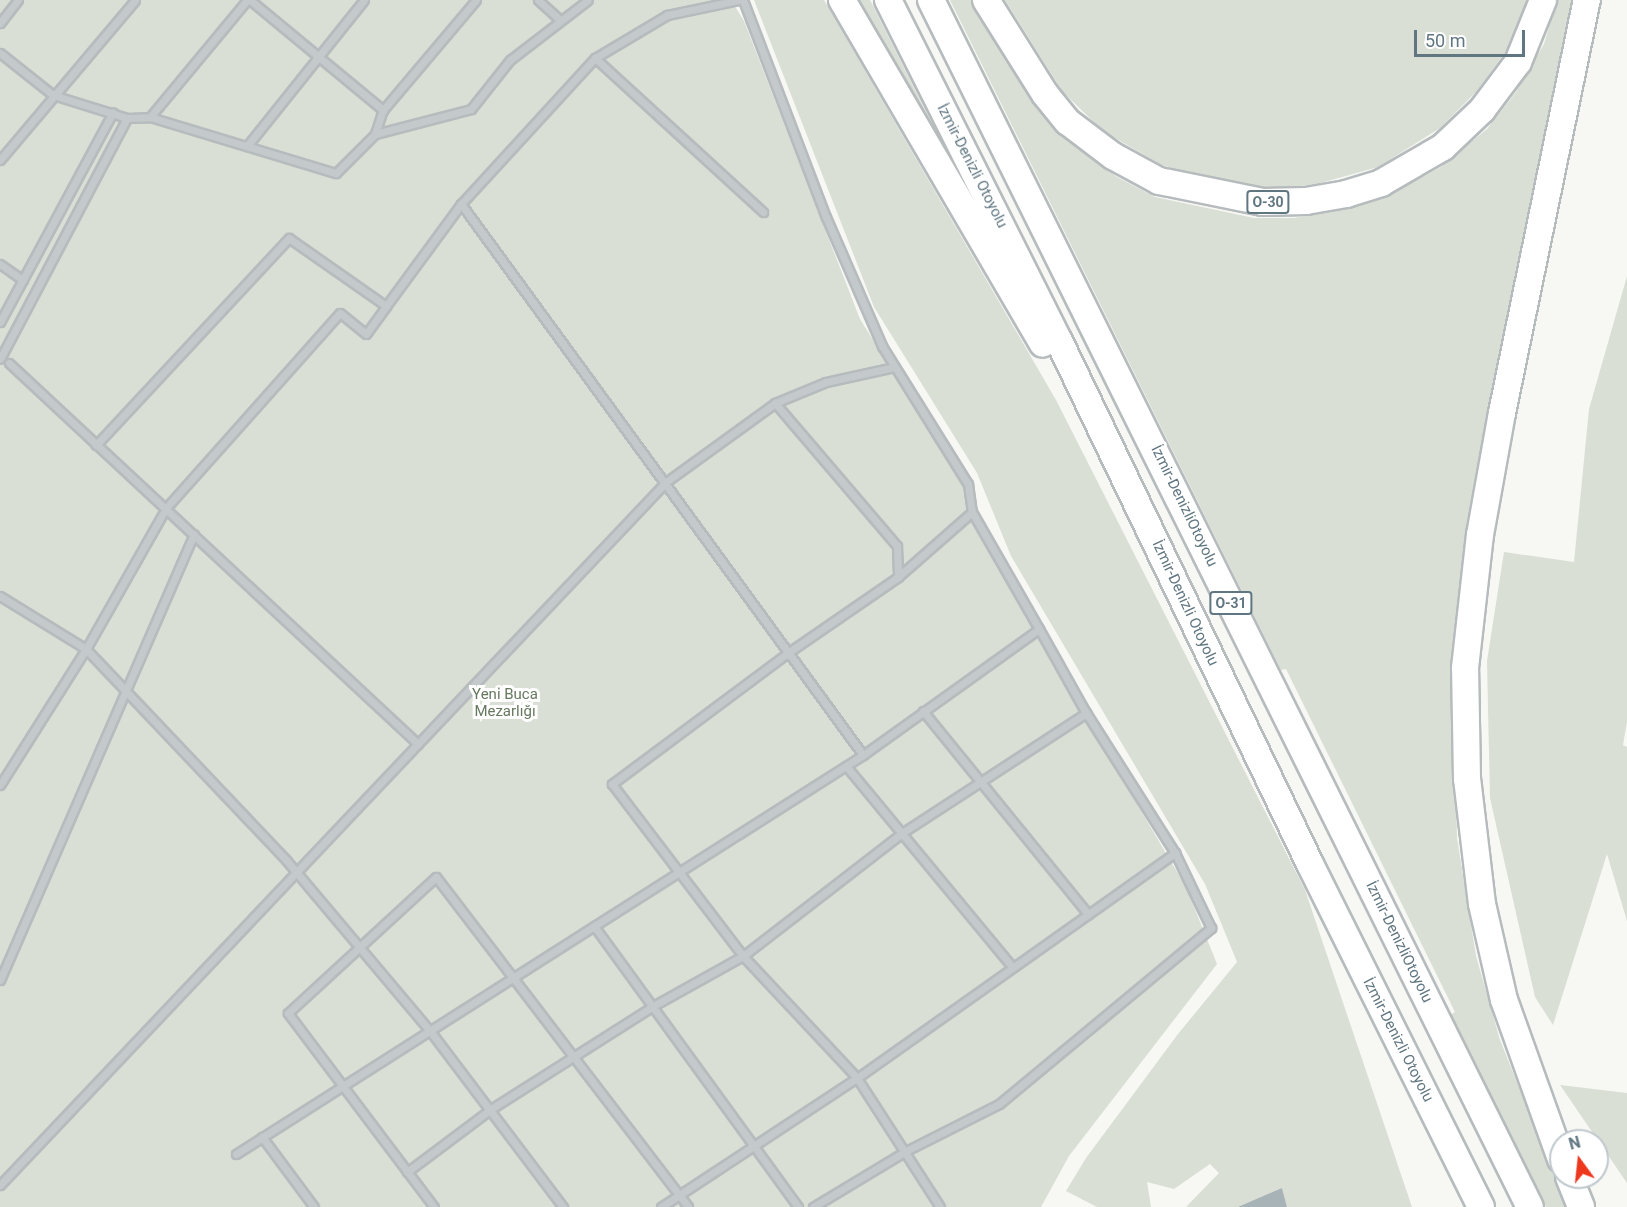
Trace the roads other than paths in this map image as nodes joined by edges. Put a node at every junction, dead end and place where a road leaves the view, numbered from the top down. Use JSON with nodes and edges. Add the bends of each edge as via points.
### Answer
{"nodes":[{"id":1,"x":18,"y":0,"type":"edge"},
{"id":2,"x":135,"y":0,"type":"edge"},
{"id":3,"x":248,"y":0,"type":"edge"},
{"id":4,"x":364,"y":0,"type":"edge"},
{"id":5,"x":476,"y":0,"type":"edge"},
{"id":6,"x":538,"y":0,"type":"edge"},
{"id":7,"x":588,"y":0,"type":"edge"},
{"id":8,"x":741,"y":0,"type":"edge"},
{"id":9,"x":842,"y":0,"type":"edge"},
{"id":10,"x":888,"y":0,"type":"edge"},
{"id":11,"x":931,"y":0,"type":"edge"},
{"id":12,"x":986,"y":0,"type":"edge"},
{"id":13,"x":1543,"y":0,"type":"edge"},
{"id":14,"x":1587,"y":0,"type":"edge"},
{"id":15,"x":560,"y":20,"type":"junction"},
{"id":16,"x":0,"y":23,"type":"edge"},
{"id":17,"x":0,"y":53,"type":"edge"},
{"id":18,"x":319,"y":57,"type":"junction"},
{"id":19,"x":595,"y":58,"type":"junction"},
{"id":20,"x":53,"y":95,"type":"junction"},
{"id":21,"x":383,"y":110,"type":"junction"},
{"id":22,"x":113,"y":112,"type":"junction"},
{"id":23,"x":150,"y":117,"type":"junction"},
{"id":24,"x":127,"y":118,"type":"junction"},
{"id":25,"x":375,"y":134,"type":"junction"},
{"id":26,"x":247,"y":146,"type":"junction"},
{"id":27,"x":0,"y":160,"type":"edge"},
{"id":28,"x":461,"y":204,"type":"junction"},
{"id":29,"x":763,"y":212,"type":"dead end"},
{"id":30,"x":0,"y":264,"type":"edge"},
{"id":31,"x":23,"y":280,"type":"junction"},
{"id":32,"x":386,"y":306,"type":"junction"},
{"id":33,"x":0,"y":322,"type":"edge"},
{"id":34,"x":0,"y":359,"type":"edge"},
{"id":35,"x":9,"y":363,"type":"dead end"},
{"id":36,"x":894,"y":367,"type":"junction"},
{"id":37,"x":775,"y":403,"type":"junction"},
{"id":38,"x":96,"y":445,"type":"junction"},
{"id":39,"x":666,"y":482,"type":"junction"},
{"id":40,"x":166,"y":508,"type":"junction"},
{"id":41,"x":972,"y":512,"type":"junction"},
{"id":42,"x":1144,"y":516,"type":"junction"},
{"id":43,"x":194,"y":534,"type":"junction"},
{"id":44,"x":898,"y":577,"type":"junction"},
{"id":45,"x":0,"y":596,"type":"edge"},
{"id":46,"x":1039,"y":629,"type":"junction"},
{"id":47,"x":86,"y":649,"type":"junction"},
{"id":48,"x":789,"y":652,"type":"junction"},
{"id":49,"x":127,"y":692,"type":"junction"},
{"id":50,"x":923,"y":711,"type":"junction"},
{"id":51,"x":1086,"y":713,"type":"junction"},
{"id":52,"x":418,"y":744,"type":"junction"},
{"id":53,"x":863,"y":755,"type":"junction"},
{"id":54,"x":846,"y":766,"type":"junction"},
{"id":55,"x":982,"y":783,"type":"junction"},
{"id":56,"x":0,"y":785,"type":"edge"},
{"id":57,"x":902,"y":833,"type":"junction"},
{"id":58,"x":1175,"y":853,"type":"junction"},
{"id":59,"x":297,"y":872,"type":"junction"},
{"id":60,"x":679,"y":872,"type":"junction"},
{"id":61,"x":1088,"y":914,"type":"junction"},
{"id":62,"x":594,"y":926,"type":"junction"},
{"id":63,"x":361,"y":949,"type":"junction"},
{"id":64,"x":743,"y":956,"type":"junction"},
{"id":65,"x":1012,"y":967,"type":"junction"},
{"id":66,"x":513,"y":978,"type":"junction"},
{"id":67,"x":0,"y":980,"type":"edge"},
{"id":68,"x":653,"y":1006,"type":"junction"},
{"id":69,"x":430,"y":1030,"type":"junction"},
{"id":70,"x":574,"y":1056,"type":"junction"},
{"id":71,"x":856,"y":1078,"type":"junction"},
{"id":72,"x":342,"y":1086,"type":"junction"},
{"id":73,"x":491,"y":1109,"type":"junction"},
{"id":74,"x":1550,"y":1129,"type":"edge"},
{"id":75,"x":262,"y":1137,"type":"junction"},
{"id":76,"x":753,"y":1144,"type":"junction"},
{"id":77,"x":904,"y":1152,"type":"junction"},
{"id":78,"x":236,"y":1154,"type":"dead end"},
{"id":79,"x":407,"y":1172,"type":"junction"},
{"id":80,"x":0,"y":1185,"type":"edge"},
{"id":81,"x":1574,"y":1189,"type":"edge"},
{"id":82,"x":679,"y":1194,"type":"junction"},
{"id":83,"x":314,"y":1207,"type":"edge"},
{"id":84,"x":434,"y":1207,"type":"edge"},
{"id":85,"x":563,"y":1207,"type":"edge"},
{"id":86,"x":661,"y":1207,"type":"edge"},
{"id":87,"x":688,"y":1207,"type":"edge"},
{"id":88,"x":798,"y":1207,"type":"edge"},
{"id":89,"x":813,"y":1207,"type":"edge"},
{"id":90,"x":940,"y":1207,"type":"edge"},
{"id":91,"x":1481,"y":1207,"type":"edge"},
{"id":92,"x":1530,"y":1207,"type":"edge"},
{"id":93,"x":1581,"y":1207,"type":"edge"}],
"edges":[{"from":1,"to":16,"type":"lane"},
{"from":2,"to":20,"type":"lane"},
{"from":3,"to":18,"type":"lane"},
{"from":3,"to":23,"type":"lane"},
{"from":4,"to":18,"type":"lane"},
{"from":5,"to":21,"type":"lane"},
{"from":6,"to":15,"type":"lane"},
{"from":7,"to":15,"type":"lane"},
{"from":8,"to":19,"type":"lane","via":[[667,15]]},
{"from":8,"to":36,"type":"lane","via":[[826,217]]},
{"from":9,"to":42,"type":"highway","via":[[1044,346],[1081,422]]},
{"from":10,"to":42,"type":"highway","name":"İzmir-Denizli Otoyolu","number":"O-31"},
{"from":11,"to":92,"type":"highway","name":"İzmir-DenizliOtoyolu","number":"O-31"},
{"from":12,"to":13,"type":"highway","number":"O-30","via":[[1068,122],[1113,156],[1159,181],[1263,202],[1306,201],[1355,191],[1401,173],[1443,147],[1482,110],[1518,62]]},
{"from":14,"to":74,"type":"highway","via":[[1502,413],[1479,547],[1465,668],[1467,779],[1482,904],[1504,1000]]},
{"from":15,"to":25,"type":"lane","via":[[510,60],[471,109]]},
{"from":17,"to":20,"type":"lane"},
{"from":18,"to":21,"type":"lane"},
{"from":18,"to":26,"type":"lane"},
{"from":19,"to":28,"type":"lane"},
{"from":19,"to":29,"type":"lane"},
{"from":20,"to":22,"type":"lane"},
{"from":20,"to":27,"type":"lane"},
{"from":21,"to":25,"type":"lane"},
{"from":22,"to":24,"type":"lane"},
{"from":22,"to":31,"type":"lane"},
{"from":23,"to":24,"type":"lane"},
{"from":23,"to":26,"type":"lane"},
{"from":24,"to":34,"type":"lane"},
{"from":25,"to":26,"type":"lane","via":[[336,173]]},
{"from":28,"to":32,"type":"lane"},
{"from":28,"to":39,"type":"lane"},
{"from":30,"to":31,"type":"lane"},
{"from":31,"to":33,"type":"lane"},
{"from":32,"to":38,"type":"lane","via":[[290,238]]},
{"from":32,"to":40,"type":"lane","via":[[366,334],[340,313]]},
{"from":35,"to":38,"type":"lane"},
{"from":36,"to":37,"type":"lane","via":[[826,382]]},
{"from":36,"to":41,"type":"lane","via":[[968,484]]},
{"from":37,"to":39,"type":"lane"},
{"from":37,"to":44,"type":"lane","via":[[897,546]]},
{"from":38,"to":40,"type":"lane"},
{"from":39,"to":48,"type":"lane"},
{"from":39,"to":52,"type":"lane"},
{"from":40,"to":43,"type":"lane"},
{"from":40,"to":47,"type":"lane"},
{"from":41,"to":44,"type":"lane"},
{"from":41,"to":46,"type":"lane"},
{"from":42,"to":91,"type":"highway","name":"İzmir-Denizli Otoyolu","number":"O-31","via":[[1310,864]]},
{"from":43,"to":49,"type":"lane"},
{"from":43,"to":52,"type":"lane"},
{"from":44,"to":48,"type":"lane"},
{"from":45,"to":47,"type":"lane"},
{"from":46,"to":50,"type":"lane"},
{"from":46,"to":51,"type":"lane"},
{"from":47,"to":49,"type":"lane"},
{"from":47,"to":56,"type":"lane"},
{"from":48,"to":53,"type":"lane"},
{"from":48,"to":60,"type":"lane","via":[[612,784]]},
{"from":49,"to":59,"type":"lane"},
{"from":49,"to":67,"type":"lane"},
{"from":50,"to":53,"type":"lane"},
{"from":50,"to":55,"type":"lane"},
{"from":51,"to":55,"type":"lane"},
{"from":51,"to":58,"type":"lane"},
{"from":52,"to":59,"type":"lane"},
{"from":53,"to":54,"type":"lane"},
{"from":54,"to":57,"type":"lane"},
{"from":54,"to":60,"type":"lane"},
{"from":55,"to":57,"type":"lane"},
{"from":55,"to":61,"type":"lane"},
{"from":57,"to":64,"type":"lane"},
{"from":57,"to":65,"type":"lane"},
{"from":58,"to":61,"type":"lane"},
{"from":58,"to":77,"type":"lane","via":[[1211,928],[999,1104]]},
{"from":59,"to":63,"type":"lane"},
{"from":59,"to":80,"type":"lane"},
{"from":60,"to":62,"type":"lane"},
{"from":60,"to":64,"type":"lane"},
{"from":61,"to":65,"type":"lane"},
{"from":62,"to":66,"type":"lane"},
{"from":62,"to":68,"type":"lane"},
{"from":63,"to":66,"type":"lane","via":[[436,877]]},
{"from":63,"to":69,"type":"lane"},
{"from":63,"to":72,"type":"lane","via":[[288,1013]]},
{"from":64,"to":68,"type":"lane"},
{"from":64,"to":71,"type":"lane"},
{"from":65,"to":71,"type":"lane"},
{"from":66,"to":69,"type":"lane"},
{"from":66,"to":70,"type":"lane"},
{"from":68,"to":70,"type":"lane"},
{"from":68,"to":76,"type":"lane"},
{"from":69,"to":72,"type":"lane"},
{"from":69,"to":73,"type":"lane"},
{"from":70,"to":73,"type":"lane"},
{"from":70,"to":82,"type":"lane"},
{"from":71,"to":76,"type":"lane"},
{"from":71,"to":77,"type":"lane"},
{"from":72,"to":75,"type":"lane"},
{"from":72,"to":79,"type":"lane"},
{"from":73,"to":79,"type":"lane"},
{"from":73,"to":85,"type":"lane"},
{"from":75,"to":78,"type":"lane"},
{"from":75,"to":83,"type":"lane"},
{"from":76,"to":82,"type":"lane"},
{"from":76,"to":88,"type":"lane"},
{"from":77,"to":89,"type":"lane"},
{"from":77,"to":90,"type":"lane"},
{"from":79,"to":84,"type":"lane"},
{"from":81,"to":93,"type":"highway"},
{"from":82,"to":86,"type":"lane"},
{"from":82,"to":87,"type":"lane"}]}
